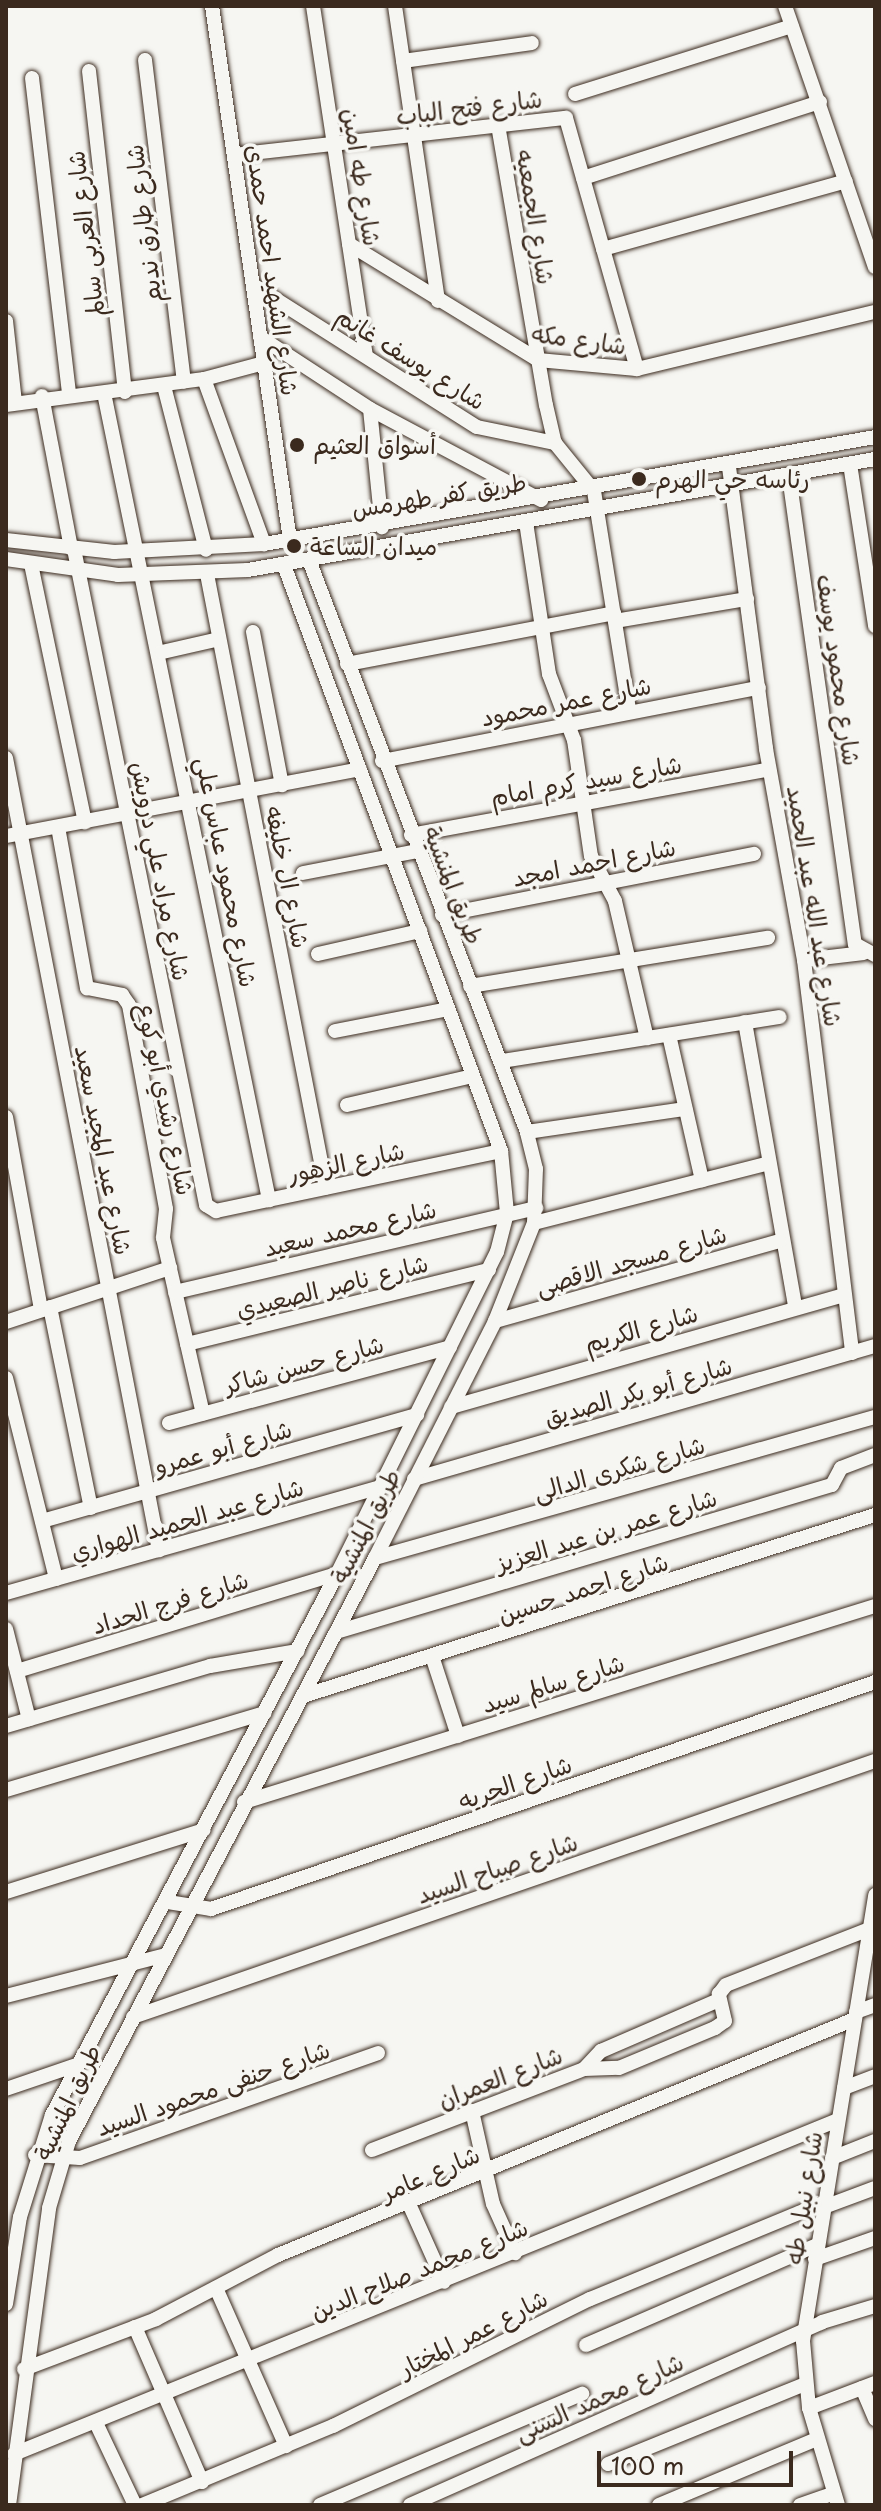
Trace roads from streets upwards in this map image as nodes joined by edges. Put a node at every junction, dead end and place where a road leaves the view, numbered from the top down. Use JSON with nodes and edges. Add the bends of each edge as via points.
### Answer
{"nodes":[{"id":1,"x":214,"y":6,"type":"edge"},
{"id":2,"x":313,"y":6,"type":"edge"},
{"id":3,"x":395,"y":6,"type":"edge"},
{"id":4,"x":785,"y":6,"type":"edge"},
{"id":5,"x":792,"y":26,"type":"junction"},
{"id":6,"x":532,"y":43,"type":"dead end"},
{"id":7,"x":145,"y":60,"type":"dead end"},
{"id":8,"x":403,"y":61,"type":"junction"},
{"id":9,"x":89,"y":71,"type":"dead end"},
{"id":10,"x":32,"y":78,"type":"dead end"},
{"id":11,"x":575,"y":94,"type":"dead end"},
{"id":12,"x":820,"y":102,"type":"junction"},
{"id":13,"x":498,"y":125,"type":"junction"},
{"id":14,"x":414,"y":136,"type":"junction"},
{"id":15,"x":334,"y":144,"type":"junction"},
{"id":16,"x":234,"y":155,"type":"junction"},
{"id":17,"x":583,"y":178,"type":"junction"},
{"id":18,"x":846,"y":181,"type":"junction"},
{"id":19,"x":349,"y":244,"type":"junction"},
{"id":20,"x":603,"y":249,"type":"junction"},
{"id":21,"x":875,"y":267,"type":"edge"},
{"id":22,"x":253,"y":285,"type":"junction"},
{"id":23,"x":438,"y":301,"type":"junction"},
{"id":24,"x":875,"y":312,"type":"edge"},
{"id":25,"x":6,"y":321,"type":"edge"},
{"id":26,"x":260,"y":337,"type":"junction"},
{"id":27,"x":366,"y":355,"type":"junction"},
{"id":28,"x":538,"y":360,"type":"junction"},
{"id":29,"x":264,"y":363,"type":"junction"},
{"id":30,"x":637,"y":369,"type":"junction"},
{"id":31,"x":204,"y":379,"type":"junction"},
{"id":32,"x":184,"y":382,"type":"junction"},
{"id":33,"x":164,"y":386,"type":"junction"},
{"id":34,"x":125,"y":392,"type":"junction"},
{"id":35,"x":104,"y":393,"type":"junction"},
{"id":36,"x":69,"y":395,"type":"junction"},
{"id":37,"x":42,"y":396,"type":"junction"},
{"id":38,"x":10,"y":404,"type":"edge"},
{"id":39,"x":370,"y":409,"type":"junction"},
{"id":40,"x":875,"y":437,"type":"edge"},
{"id":41,"x":555,"y":443,"type":"junction"},
{"id":42,"x":875,"y":459,"type":"edge"},
{"id":43,"x":850,"y":464,"type":"junction"},
{"id":44,"x":729,"y":467,"type":"junction"},
{"id":45,"x":789,"y":476,"type":"junction"},
{"id":46,"x":732,"y":487,"type":"junction"},
{"id":47,"x":594,"y":491,"type":"junction"},
{"id":48,"x":541,"y":500,"type":"junction"},
{"id":49,"x":597,"y":510,"type":"junction"},
{"id":50,"x":526,"y":522,"type":"junction"},
{"id":51,"x":382,"y":527,"type":"junction"},
{"id":52,"x":6,"y":540,"type":"edge"},
{"id":53,"x":290,"y":540,"type":"junction"},
{"id":54,"x":264,"y":544,"type":"junction"},
{"id":55,"x":72,"y":549,"type":"junction"},
{"id":56,"x":206,"y":550,"type":"junction"},
{"id":57,"x":142,"y":553,"type":"junction"},
{"id":58,"x":6,"y":559,"type":"edge"},
{"id":59,"x":309,"y":560,"type":"junction"},
{"id":60,"x":31,"y":564,"type":"junction"},
{"id":61,"x":284,"y":565,"type":"junction"},
{"id":62,"x":79,"y":571,"type":"junction"},
{"id":63,"x":207,"y":574,"type":"junction"},
{"id":64,"x":147,"y":576,"type":"junction"},
{"id":65,"x":747,"y":599,"type":"junction"},
{"id":66,"x":614,"y":617,"type":"junction"},
{"id":67,"x":875,"y":626,"type":"edge"},
{"id":68,"x":542,"y":627,"type":"junction"},
{"id":69,"x":253,"y":632,"type":"dead end"},
{"id":70,"x":219,"y":639,"type":"junction"},
{"id":71,"x":162,"y":652,"type":"junction"},
{"id":72,"x":347,"y":664,"type":"junction"},
{"id":73,"x":759,"y":688,"type":"junction"},
{"id":74,"x":629,"y":710,"type":"junction"},
{"id":75,"x":568,"y":721,"type":"junction"},
{"id":76,"x":6,"y":758,"type":"edge"},
{"id":77,"x":382,"y":761,"type":"junction"},
{"id":78,"x":360,"y":769,"type":"junction"},
{"id":79,"x":769,"y":769,"type":"junction"},
{"id":80,"x":282,"y":785,"type":"junction"},
{"id":81,"x":249,"y":791,"type":"junction"},
{"id":82,"x":191,"y":803,"type":"junction"},
{"id":83,"x":583,"y":803,"type":"junction"},
{"id":84,"x":127,"y":814,"type":"junction"},
{"id":85,"x":85,"y":822,"type":"junction"},
{"id":86,"x":58,"y":827,"type":"junction"},
{"id":87,"x":13,"y":835,"type":"edge"},
{"id":88,"x":411,"y":835,"type":"junction"},
{"id":89,"x":417,"y":851,"type":"junction"},
{"id":90,"x":754,"y":854,"type":"dead end"},
{"id":91,"x":392,"y":855,"type":"junction"},
{"id":92,"x":303,"y":873,"type":"dead end"},
{"id":93,"x":603,"y":881,"type":"junction"},
{"id":94,"x":442,"y":915,"type":"junction"},
{"id":95,"x":420,"y":931,"type":"junction"},
{"id":96,"x":768,"y":938,"type":"dead end"},
{"id":97,"x":318,"y":954,"type":"dead end"},
{"id":98,"x":871,"y":954,"type":"edge"},
{"id":99,"x":629,"y":959,"type":"junction"},
{"id":100,"x":804,"y":960,"type":"junction"},
{"id":101,"x":470,"y":986,"type":"junction"},
{"id":102,"x":448,"y":1009,"type":"junction"},
{"id":103,"x":780,"y":1017,"type":"dead end"},
{"id":104,"x":745,"y":1022,"type":"junction"},
{"id":105,"x":335,"y":1031,"type":"dead end"},
{"id":106,"x":669,"y":1035,"type":"junction"},
{"id":107,"x":647,"y":1038,"type":"junction"},
{"id":108,"x":502,"y":1061,"type":"junction"},
{"id":109,"x":473,"y":1076,"type":"junction"},
{"id":110,"x":347,"y":1105,"type":"dead end"},
{"id":111,"x":685,"y":1109,"type":"junction"},
{"id":112,"x":6,"y":1117,"type":"edge"},
{"id":113,"x":527,"y":1132,"type":"junction"},
{"id":114,"x":501,"y":1151,"type":"junction"},
{"id":115,"x":765,"y":1164,"type":"junction"},
{"id":116,"x":702,"y":1180,"type":"junction"},
{"id":117,"x":326,"y":1188,"type":"junction"},
{"id":118,"x":269,"y":1200,"type":"junction"},
{"id":119,"x":205,"y":1201,"type":"joint"},
{"id":120,"x":507,"y":1213,"type":"junction"},
{"id":121,"x":535,"y":1215,"type":"junction"},
{"id":122,"x":779,"y":1241,"type":"junction"},
{"id":123,"x":170,"y":1268,"type":"junction"},
{"id":124,"x":489,"y":1270,"type":"junction"},
{"id":125,"x":108,"y":1288,"type":"junction"},
{"id":126,"x":175,"y":1292,"type":"junction"},
{"id":127,"x":844,"y":1295,"type":"junction"},
{"id":128,"x":795,"y":1306,"type":"junction"},
{"id":129,"x":45,"y":1309,"type":"junction"},
{"id":130,"x":495,"y":1321,"type":"junction"},
{"id":131,"x":6,"y":1322,"type":"edge"},
{"id":132,"x":187,"y":1344,"type":"junction"},
{"id":133,"x":875,"y":1346,"type":"edge"},
{"id":134,"x":450,"y":1347,"type":"junction"},
{"id":135,"x":852,"y":1353,"type":"junction"},
{"id":136,"x":6,"y":1378,"type":"edge"},
{"id":137,"x":451,"y":1407,"type":"junction"},
{"id":138,"x":203,"y":1414,"type":"junction"},
{"id":139,"x":417,"y":1415,"type":"junction"},
{"id":140,"x":875,"y":1417,"type":"edge"},
{"id":141,"x":169,"y":1423,"type":"dead end"},
{"id":142,"x":875,"y":1455,"type":"edge"},
{"id":143,"x":414,"y":1479,"type":"junction"},
{"id":144,"x":381,"y":1487,"type":"junction"},
{"id":145,"x":147,"y":1492,"type":"junction"},
{"id":146,"x":91,"y":1508,"type":"junction"},
{"id":147,"x":875,"y":1515,"type":"edge"},
{"id":148,"x":42,"y":1521,"type":"junction"},
{"id":149,"x":159,"y":1550,"type":"junction"},
{"id":150,"x":375,"y":1558,"type":"junction"},
{"id":151,"x":337,"y":1574,"type":"junction"},
{"id":152,"x":56,"y":1579,"type":"junction"},
{"id":153,"x":6,"y":1593,"type":"edge"},
{"id":154,"x":875,"y":1606,"type":"edge"},
{"id":155,"x":6,"y":1629,"type":"edge"},
{"id":156,"x":336,"y":1632,"type":"junction"},
{"id":157,"x":298,"y":1651,"type":"junction"},
{"id":158,"x":433,"y":1659,"type":"junction"},
{"id":159,"x":17,"y":1671,"type":"junction"},
{"id":160,"x":875,"y":1682,"type":"edge"},
{"id":161,"x":303,"y":1696,"type":"junction"},
{"id":162,"x":265,"y":1713,"type":"junction"},
{"id":163,"x":29,"y":1719,"type":"junction"},
{"id":164,"x":6,"y":1726,"type":"edge"},
{"id":165,"x":458,"y":1736,"type":"junction"},
{"id":166,"x":875,"y":1761,"type":"edge"},
{"id":167,"x":6,"y":1790,"type":"edge"},
{"id":168,"x":244,"y":1802,"type":"junction"},
{"id":169,"x":204,"y":1830,"type":"junction"},
{"id":170,"x":6,"y":1892,"type":"edge"},
{"id":171,"x":875,"y":1895,"type":"edge"},
{"id":172,"x":168,"y":1902,"type":"junction"},
{"id":173,"x":189,"y":1908,"type":"junction"},
{"id":174,"x":872,"y":1928,"type":"edge"},
{"id":175,"x":166,"y":1955,"type":"junction"},
{"id":176,"x":137,"y":1962,"type":"junction"},
{"id":177,"x":6,"y":1996,"type":"edge"},
{"id":178,"x":719,"y":2000,"type":"junction"},
{"id":179,"x":875,"y":2005,"type":"edge"},
{"id":180,"x":856,"y":2016,"type":"junction"},
{"id":181,"x":133,"y":2017,"type":"junction"},
{"id":182,"x":378,"y":2053,"type":"dead end"},
{"id":183,"x":76,"y":2065,"type":"junction"},
{"id":184,"x":584,"y":2069,"type":"junction"},
{"id":185,"x":875,"y":2076,"type":"edge"},
{"id":186,"x":844,"y":2088,"type":"junction"},
{"id":187,"x":6,"y":2089,"type":"edge"},
{"id":188,"x":472,"y":2111,"type":"junction"},
{"id":189,"x":838,"y":2120,"type":"junction"},
{"id":190,"x":875,"y":2141,"type":"edge"},
{"id":191,"x":372,"y":2150,"type":"dead end"},
{"id":192,"x":35,"y":2155,"type":"junction"},
{"id":193,"x":832,"y":2158,"type":"junction"},
{"id":194,"x":61,"y":2161,"type":"junction"},
{"id":195,"x":488,"y":2172,"type":"junction"},
{"id":196,"x":875,"y":2188,"type":"edge"},
{"id":197,"x":824,"y":2204,"type":"junction"},
{"id":198,"x":410,"y":2206,"type":"junction"},
{"id":199,"x":875,"y":2238,"type":"edge"},
{"id":200,"x":10,"y":2250,"type":"edge"},
{"id":201,"x":816,"y":2252,"type":"junction"},
{"id":202,"x":515,"y":2253,"type":"junction"},
{"id":203,"x":444,"y":2282,"type":"junction"},
{"id":204,"x":216,"y":2288,"type":"junction"},
{"id":205,"x":6,"y":2304,"type":"edge"},
{"id":206,"x":875,"y":2306,"type":"edge"},
{"id":207,"x":135,"y":2327,"type":"junction"},
{"id":208,"x":805,"y":2329,"type":"junction"},
{"id":209,"x":586,"y":2345,"type":"dead end"},
{"id":210,"x":249,"y":2362,"type":"junction"},
{"id":211,"x":24,"y":2369,"type":"junction"},
{"id":212,"x":805,"y":2384,"type":"junction"},
{"id":213,"x":868,"y":2386,"type":"edge"},
{"id":214,"x":582,"y":2394,"type":"dead end"},
{"id":215,"x":165,"y":2397,"type":"junction"},
{"id":216,"x":809,"y":2408,"type":"junction"},
{"id":217,"x":875,"y":2419,"type":"edge"},
{"id":218,"x":97,"y":2425,"type":"junction"},
{"id":219,"x":817,"y":2439,"type":"junction"},
{"id":220,"x":286,"y":2446,"type":"junction"},
{"id":221,"x":14,"y":2454,"type":"junction"},
{"id":222,"x":608,"y":2464,"type":"dead end"},
{"id":223,"x":202,"y":2482,"type":"junction"},
{"id":224,"x":836,"y":2499,"type":"edge"},
{"id":225,"x":9,"y":2505,"type":"edge"},
{"id":226,"x":135,"y":2505,"type":"edge"},
{"id":227,"x":142,"y":2505,"type":"edge"},
{"id":228,"x":320,"y":2505,"type":"edge"},
{"id":229,"x":410,"y":2505,"type":"edge"},
{"id":230,"x":659,"y":2505,"type":"edge"},
{"id":231,"x":800,"y":2505,"type":"edge"}],
"edges":[{"from":1,"to":16,"type":"street","name":"شارع الشهيد احمد حمدى"},
{"from":2,"to":15,"type":"street","name":"شارع طه امين"},
{"from":3,"to":8,"type":"street"},
{"from":4,"to":5,"type":"street"},
{"from":5,"to":11,"type":"street"},
{"from":5,"to":12,"type":"street"},
{"from":6,"to":8,"type":"street"},
{"from":7,"to":32,"type":"street","name":"شارع طارق نديم"},
{"from":8,"to":14,"type":"street"},
{"from":9,"to":34,"type":"street","name":"شارع العربى سالم"},
{"from":10,"to":36,"type":"street"},
{"from":12,"to":17,"type":"street"},
{"from":12,"to":18,"type":"street"},
{"from":13,"to":14,"type":"street","name":"شارع فتح الباب"},
{"from":13,"to":17,"type":"street","name":"شارع فتح الباب","via":[[566,118]]},
{"from":13,"to":28,"type":"street","name":"شارع الجمعيه"},
{"from":14,"to":15,"type":"street","name":"شارع فتح الباب"},
{"from":14,"to":23,"type":"street"},
{"from":15,"to":16,"type":"street","name":"شارع فتح الباب"},
{"from":15,"to":19,"type":"street","name":"شارع طه امين"},
{"from":16,"to":22,"type":"street","name":"شارع الشهيد احمد حمدى"},
{"from":17,"to":20,"type":"street"},
{"from":18,"to":20,"type":"street"},
{"from":18,"to":21,"type":"street"},
{"from":19,"to":23,"type":"street","name":"شارع مكه"},
{"from":19,"to":27,"type":"street","name":"شارع طه امين"},
{"from":20,"to":30,"type":"street"},
{"from":22,"to":26,"type":"street","name":"شارع الشهيد احمد حمدى"},
{"from":22,"to":27,"type":"street","name":"شارع يوسف غانم"},
{"from":23,"to":28,"type":"street","name":"شارع مكه"},
{"from":24,"to":30,"type":"street","name":"شارع مكه"},
{"from":25,"to":38,"type":"street"},
{"from":26,"to":29,"type":"street","name":"شارع الشهيد احمد حمدى"},
{"from":26,"to":39,"type":"street"},
{"from":27,"to":41,"type":"street","name":"شارع يوسف غانم","via":[[477,427]]},
{"from":28,"to":30,"type":"street","name":"شارع مكه"},
{"from":28,"to":41,"type":"street","name":"شارع الجمعيه"},
{"from":29,"to":31,"type":"street"},
{"from":29,"to":53,"type":"street","name":"شارع الشهيد احمد حمدى"},
{"from":31,"to":32,"type":"street"},
{"from":31,"to":54,"type":"street"},
{"from":32,"to":33,"type":"street"},
{"from":33,"to":34,"type":"street"},
{"from":33,"to":56,"type":"street"},
{"from":34,"to":35,"type":"street"},
{"from":35,"to":36,"type":"street"},
{"from":35,"to":57,"type":"street","name":"شارع محمود عباس علي"},
{"from":36,"to":37,"type":"street"},
{"from":37,"to":38,"type":"street"},
{"from":37,"to":55,"type":"street","name":"شارع مراد علي درويش"},
{"from":39,"to":48,"type":"street"},
{"from":39,"to":51,"type":"street"},
{"from":40,"to":44,"type":"street","name":"طريق كفر طهرمس"},
{"from":41,"to":47,"type":"street","name":"شارع الجمعيه"},
{"from":42,"to":43,"type":"street","name":"طريق كفر طهرمس"},
{"from":43,"to":45,"type":"street","name":"طريق كفر طهرمس"},
{"from":43,"to":67,"type":"street"},
{"from":44,"to":46,"type":"street","name":"شارع عبد الله عبد الحميد"},
{"from":44,"to":47,"type":"street","name":"طريق كفر طهرمس"},
{"from":45,"to":46,"type":"street","name":"طريق كفر طهرمس"},
{"from":45,"to":98,"type":"street","name":"شارع محمود يوسف","via":[[855,944]]},
{"from":46,"to":49,"type":"street","name":"طريق كفر طهرمس"},
{"from":46,"to":65,"type":"street","name":"شارع عبد الله عبد الحميد"},
{"from":47,"to":48,"type":"street","name":"طريق كفر طهرمس"},
{"from":47,"to":49,"type":"street"},
{"from":48,"to":51,"type":"street","name":"طريق كفر طهرمس"},
{"from":49,"to":50,"type":"street","name":"طريق كفر طهرمس"},
{"from":49,"to":66,"type":"street"},
{"from":50,"to":59,"type":"street","name":"طريق كفر طهرمس"},
{"from":50,"to":68,"type":"street"},
{"from":51,"to":53,"type":"street","name":"طريق كفر طهرمس"},
{"from":52,"to":55,"type":"street","name":"طريق كفر طهرمس"},
{"from":53,"to":54,"type":"street","name":"طريق كفر طهرمس"},
{"from":54,"to":56,"type":"street","name":"طريق كفر طهرمس"},
{"from":55,"to":57,"type":"street","name":"طريق كفر طهرمس"},
{"from":55,"to":62,"type":"street","name":"شارع مراد علي درويش"},
{"from":56,"to":57,"type":"street","name":"طريق كفر طهرمس"},
{"from":57,"to":64,"type":"street","name":"شارع محمود عباس علي"},
{"from":58,"to":60,"type":"street","name":"طريق كفر طهرمس"},
{"from":59,"to":61,"type":"street","name":"طريق كفر طهرمس"},
{"from":59,"to":72,"type":"street","name":"طريق المنشية"},
{"from":60,"to":62,"type":"street","name":"طريق كفر طهرمس"},
{"from":60,"to":85,"type":"street"},
{"from":61,"to":63,"type":"street","name":"طريق كفر طهرمس"},
{"from":61,"to":78,"type":"street","name":"طريق المنشية"},
{"from":62,"to":64,"type":"street","name":"طريق كفر طهرمس"},
{"from":62,"to":84,"type":"street","name":"شارع مراد علي درويش"},
{"from":63,"to":64,"type":"street","name":"طريق كفر طهرمس"},
{"from":63,"to":70,"type":"street","name":"شارع ال خليفه"},
{"from":64,"to":71,"type":"street","name":"شارع محمود عباس علي"},
{"from":65,"to":66,"type":"street"},
{"from":65,"to":73,"type":"street","name":"شارع عبد الله عبد الحميد"},
{"from":66,"to":68,"type":"street"},
{"from":66,"to":74,"type":"street"},
{"from":68,"to":72,"type":"street"},
{"from":68,"to":75,"type":"street","via":[[551,684]]},
{"from":69,"to":80,"type":"street"},
{"from":70,"to":71,"type":"street"},
{"from":70,"to":81,"type":"street","name":"شارع ال خليفه"},
{"from":71,"to":82,"type":"street","name":"شارع محمود عباس علي"},
{"from":72,"to":77,"type":"street","name":"طريق المنشية"},
{"from":73,"to":74,"type":"street","name":"شارع عمر محمود"},
{"from":73,"to":79,"type":"street","name":"شارع عبد الله عبد الحميد"},
{"from":74,"to":75,"type":"street","name":"شارع عمر محمود"},
{"from":75,"to":77,"type":"street","name":"شارع عمر محمود"},
{"from":75,"to":83,"type":"street"},
{"from":76,"to":87,"type":"street","name":"شارع عبد المجيد سعيد"},
{"from":77,"to":88,"type":"street","name":"طريق المنشية"},
{"from":78,"to":80,"type":"street"},
{"from":78,"to":91,"type":"street","name":"طريق المنشية"},
{"from":79,"to":83,"type":"street","name":"شارع سيد كرم امام"},
{"from":79,"to":100,"type":"street","name":"شارع عبد الله عبد الحميد"},
{"from":80,"to":81,"type":"street"},
{"from":81,"to":82,"type":"street"},
{"from":81,"to":117,"type":"street","name":"شارع ال خليفه"},
{"from":82,"to":84,"type":"street"},
{"from":82,"to":118,"type":"street","name":"شارع محمود عباس علي"},
{"from":83,"to":88,"type":"street","name":"شارع سيد كرم امام"},
{"from":83,"to":93,"type":"street","via":[[591,856]]},
{"from":84,"to":85,"type":"street"},
{"from":84,"to":119,"type":"street","name":"شارع مراد علي درويش"},
{"from":85,"to":86,"type":"street"},
{"from":86,"to":87,"type":"street"},
{"from":86,"to":123,"type":"street","name":"شارع رشدي أبو كوع","via":[[87,988],[122,995],[129,1005],[166,1209]]},
{"from":87,"to":125,"type":"street","name":"شارع عبد المجيد سعيد"},
{"from":88,"to":89,"type":"street","name":"طريق المنشية"},
{"from":89,"to":91,"type":"street"},
{"from":89,"to":94,"type":"street","name":"طريق المنشية"},
{"from":90,"to":93,"type":"street","name":"شارع احمد امجد"},
{"from":91,"to":92,"type":"street"},
{"from":91,"to":95,"type":"street","name":"طريق المنشية"},
{"from":93,"to":94,"type":"street","name":"شارع احمد امجد"},
{"from":93,"to":99,"type":"street"},
{"from":94,"to":101,"type":"street","name":"طريق المنشية"},
{"from":95,"to":97,"type":"street"},
{"from":95,"to":102,"type":"street","name":"طريق المنشية"},
{"from":96,"to":99,"type":"street"},
{"from":98,"to":100,"type":"street"},
{"from":99,"to":101,"type":"street"},
{"from":99,"to":107,"type":"street"},
{"from":100,"to":127,"type":"street","name":"شارع عبد الله عبد الحميد"},
{"from":101,"to":108,"type":"street","name":"طريق المنشية"},
{"from":102,"to":105,"type":"street"},
{"from":102,"to":109,"type":"street","name":"طريق المنشية"},
{"from":103,"to":104,"type":"street"},
{"from":104,"to":106,"type":"street"},
{"from":104,"to":115,"type":"street"},
{"from":106,"to":107,"type":"street"},
{"from":106,"to":111,"type":"street"},
{"from":107,"to":108,"type":"street"},
{"from":108,"to":113,"type":"street","name":"طريق المنشية"},
{"from":109,"to":110,"type":"street"},
{"from":109,"to":114,"type":"street","name":"طريق المنشية"},
{"from":111,"to":113,"type":"street"},
{"from":111,"to":116,"type":"street"},
{"from":112,"to":129,"type":"street"},
{"from":113,"to":121,"type":"street","name":"طريق المنشية"},
{"from":114,"to":117,"type":"street","name":"شارع الزهور"},
{"from":114,"to":120,"type":"street","name":"طريق المنشية"},
{"from":115,"to":116,"type":"street","name":"شارع محمد سعيد"},
{"from":115,"to":122,"type":"street"},
{"from":116,"to":121,"type":"street","name":"شارع محمد سعيد"},
{"from":117,"to":118,"type":"street","name":"شارع الزهور"},
{"from":118,"to":119,"type":"street","name":"شارع الزهور","via":[[216,1211]]},
{"from":120,"to":121,"type":"street","name":"شارع محمد سعيد"},
{"from":120,"to":124,"type":"street","name":"طريق المنشية"},
{"from":120,"to":126,"type":"street","name":"شارع محمد سعيد"},
{"from":121,"to":130,"type":"street","name":"طريق المنشية"},
{"from":122,"to":128,"type":"street"},
{"from":122,"to":130,"type":"street","name":"شارع مسجد الاقصى"},
{"from":123,"to":125,"type":"street"},
{"from":123,"to":126,"type":"street"},
{"from":124,"to":132,"type":"street","name":"شارع ناصر الصعيدي"},
{"from":124,"to":134,"type":"street","name":"طريق المنشية"},
{"from":125,"to":129,"type":"street"},
{"from":125,"to":145,"type":"street","name":"شارع عبد المجيد سعيد"},
{"from":126,"to":132,"type":"street"},
{"from":127,"to":128,"type":"street","name":"شارع الكريم"},
{"from":127,"to":135,"type":"street","name":"شارع عبد الله عبد الحميد"},
{"from":128,"to":137,"type":"street","name":"شارع الكريم"},
{"from":129,"to":131,"type":"street"},
{"from":129,"to":146,"type":"street"},
{"from":130,"to":137,"type":"street","name":"طريق المنشية"},
{"from":132,"to":138,"type":"street"},
{"from":133,"to":135,"type":"street","name":"شارع أبو بكر الصديق"},
{"from":134,"to":138,"type":"street","name":"شارع حسن شاكر"},
{"from":134,"to":139,"type":"street","name":"طريق المنشية"},
{"from":135,"to":143,"type":"street","name":"شارع أبو بكر الصديق"},
{"from":136,"to":148,"type":"street"},
{"from":137,"to":143,"type":"street","name":"طريق المنشية"},
{"from":138,"to":141,"type":"street","name":"شارع حسن شاكر"},
{"from":139,"to":144,"type":"street","name":"طريق المنشية"},
{"from":139,"to":145,"type":"street","name":"شارع أبو عمرو"},
{"from":140,"to":150,"type":"street","name":"شارع شكرى الدالى"},
{"from":142,"to":156,"type":"street","name":"شارع عمر بن عبد العزيز","via":[[841,1468],[832,1485]]},
{"from":143,"to":150,"type":"street","name":"طريق المنشية"},
{"from":144,"to":149,"type":"street","name":"شارع عبد الحميد الهواري"},
{"from":144,"to":151,"type":"street","name":"طريق المنشية"},
{"from":145,"to":146,"type":"street","name":"شارع أبو عمرو"},
{"from":145,"to":149,"type":"street","name":"شارع عبد المجيد سعيد"},
{"from":146,"to":148,"type":"street","name":"شارع أبو عمرو"},
{"from":147,"to":158,"type":"street","name":"شارع احمد حسين"},
{"from":148,"to":152,"type":"street"},
{"from":149,"to":152,"type":"street","name":"شارع عبد الحميد الهواري"},
{"from":150,"to":156,"type":"street","name":"طريق المنشية"},
{"from":151,"to":157,"type":"street","name":"طريق المنشية"},
{"from":151,"to":159,"type":"street","name":"شارع فرج الحداد"},
{"from":152,"to":153,"type":"street","name":"شارع عبد الحميد الهواري"},
{"from":154,"to":165,"type":"street","name":"شارع سالم سيد"},
{"from":155,"to":159,"type":"street"},
{"from":156,"to":161,"type":"street","name":"طريق المنشية"},
{"from":157,"to":162,"type":"street","name":"طريق المنشية"},
{"from":157,"to":163,"type":"street","via":[[210,1666]]},
{"from":158,"to":161,"type":"street","name":"شارع احمد حسين"},
{"from":158,"to":165,"type":"street"},
{"from":159,"to":163,"type":"street"},
{"from":160,"to":173,"type":"street","name":"شارع الحريه","via":[[211,1909]]},
{"from":161,"to":168,"type":"street","name":"طريق المنشية"},
{"from":162,"to":167,"type":"street"},
{"from":162,"to":169,"type":"street","name":"طريق المنشية"},
{"from":163,"to":164,"type":"street"},
{"from":165,"to":168,"type":"street","name":"شارع سالم سيد"},
{"from":166,"to":181,"type":"street","name":"شارع صباح السيد"},
{"from":168,"to":173,"type":"street","name":"طريق المنشية"},
{"from":169,"to":170,"type":"street"},
{"from":169,"to":172,"type":"street","name":"طريق المنشية"},
{"from":171,"to":174,"type":"street","name":"شارع نبيل طه"},
{"from":172,"to":173,"type":"street","name":"شارع الحريه"},
{"from":172,"to":176,"type":"street","name":"طريق المنشية"},
{"from":173,"to":175,"type":"street","name":"طريق المنشية"},
{"from":174,"to":178,"type":"street","via":[[726,1985]]},
{"from":174,"to":180,"type":"street","name":"شارع نبيل طه"},
{"from":175,"to":176,"type":"street"},
{"from":175,"to":181,"type":"street","name":"طريق المنشية"},
{"from":176,"to":177,"type":"street"},
{"from":176,"to":183,"type":"street","name":"طريق المنشية"},
{"from":178,"to":184,"type":"street","via":[[601,2051]]},
{"from":178,"to":184,"type":"street","name":"شارع العمران","via":[[721,2025],[611,2071]]},
{"from":179,"to":180,"type":"street"},
{"from":180,"to":186,"type":"street","name":"شارع نبيل طه"},
{"from":180,"to":195,"type":"street","name":"شارع عامر"},
{"from":181,"to":194,"type":"street","name":"طريق المنشية"},
{"from":182,"to":194,"type":"street","name":"شارع حنفى محمود السيد"},
{"from":183,"to":187,"type":"street"},
{"from":183,"to":192,"type":"street","name":"طريق المنشية"},
{"from":184,"to":188,"type":"street","name":"شارع العمران"},
{"from":185,"to":186,"type":"street"},
{"from":186,"to":189,"type":"street","name":"شارع نبيل طه"},
{"from":188,"to":191,"type":"street","name":"شارع العمران"},
{"from":188,"to":195,"type":"street"},
{"from":189,"to":193,"type":"street","name":"شارع نبيل طه"},
{"from":189,"to":202,"type":"street","name":"شارع محمد صلاح الدين"},
{"from":190,"to":193,"type":"street"},
{"from":192,"to":194,"type":"street"},
{"from":192,"to":200,"type":"street","name":"طريق المنشية"},
{"from":193,"to":197,"type":"street","name":"شارع نبيل طه"},
{"from":194,"to":211,"type":"street","name":"طريق المنشية"},
{"from":195,"to":198,"type":"street","name":"شارع عامر"},
{"from":195,"to":202,"type":"street"},
{"from":196,"to":197,"type":"street","name":"شارع عمر المختار"},
{"from":197,"to":201,"type":"street","name":"شارع نبيل طه"},
{"from":197,"to":220,"type":"street","name":"شارع عمر المختار","via":[[590,2299]]},
{"from":198,"to":203,"type":"street"},
{"from":198,"to":204,"type":"street","name":"شارع عامر","via":[[278,2255]]},
{"from":199,"to":201,"type":"street"},
{"from":200,"to":205,"type":"street","name":"طريق المنشية"},
{"from":201,"to":208,"type":"street","name":"شارع نبيل طه"},
{"from":201,"to":209,"type":"street"},
{"from":202,"to":203,"type":"street","name":"شارع محمد صلاح الدين"},
{"from":203,"to":210,"type":"street","name":"شارع محمد صلاح الدين"},
{"from":204,"to":207,"type":"street","name":"شارع عامر"},
{"from":204,"to":210,"type":"street"},
{"from":206,"to":208,"type":"street","name":"شارع محمد السنى"},
{"from":207,"to":211,"type":"street","name":"شارع عامر"},
{"from":207,"to":215,"type":"street"},
{"from":208,"to":212,"type":"street","name":"شارع نبيل طه"},
{"from":208,"to":229,"type":"street","name":"شارع محمد السنى"},
{"from":210,"to":215,"type":"street","name":"شارع محمد صلاح الدين"},
{"from":210,"to":220,"type":"street"},
{"from":211,"to":221,"type":"street","name":"طريق المنشية"},
{"from":212,"to":216,"type":"street","name":"شارع نبيل طه"},
{"from":212,"to":222,"type":"street"},
{"from":213,"to":216,"type":"street"},
{"from":213,"to":217,"type":"street"},
{"from":214,"to":228,"type":"street"},
{"from":215,"to":218,"type":"street","name":"شارع محمد صلاح الدين"},
{"from":215,"to":223,"type":"street"},
{"from":216,"to":219,"type":"street","name":"شارع نبيل طه"},
{"from":218,"to":221,"type":"street","name":"شارع محمد صلاح الدين"},
{"from":218,"to":226,"type":"street"},
{"from":219,"to":224,"type":"street","name":"شارع نبيل طه"},
{"from":219,"to":230,"type":"street"},
{"from":220,"to":223,"type":"street","name":"شارع عمر المختار"},
{"from":221,"to":225,"type":"street","name":"طريق المنشية"},
{"from":223,"to":227,"type":"street","name":"شارع عمر المختار"},
{"from":224,"to":231,"type":"street"}]}
